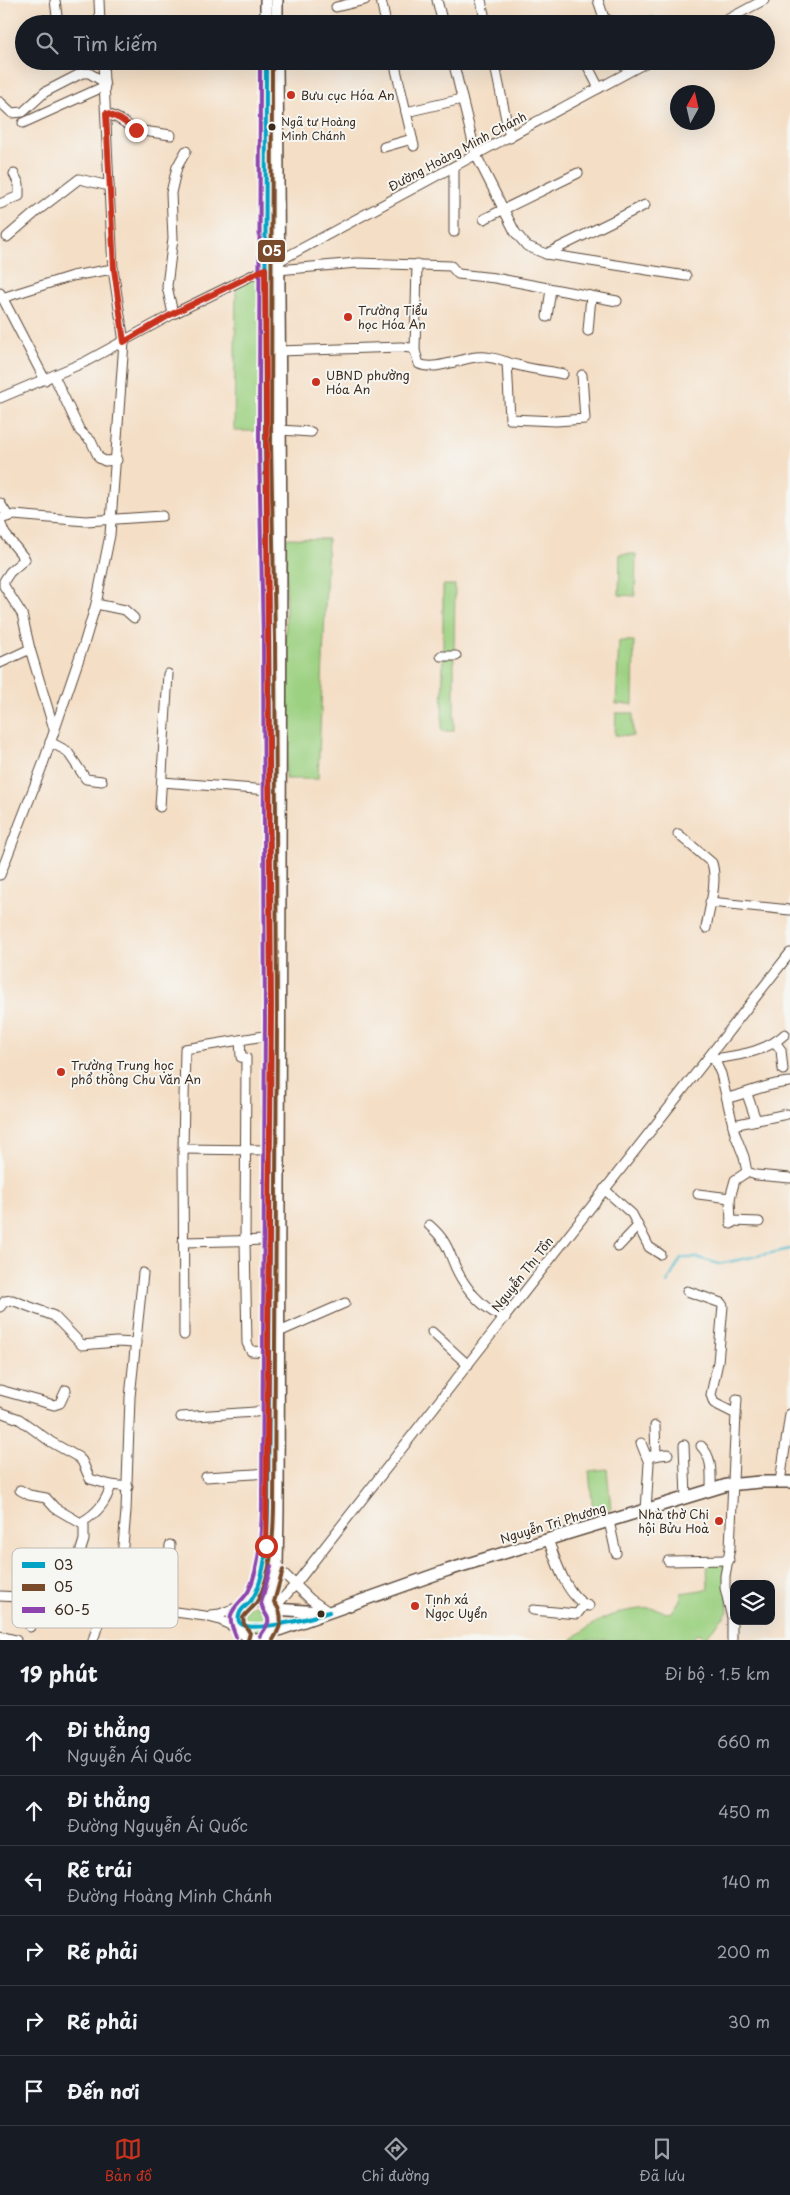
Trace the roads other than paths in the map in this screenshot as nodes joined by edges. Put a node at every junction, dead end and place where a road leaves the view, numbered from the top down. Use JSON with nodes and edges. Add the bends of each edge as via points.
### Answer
{"nodes":[{"id":1,"x":55,"y":0,"type":"edge"},
{"id":2,"x":99,"y":0,"type":"edge"},
{"id":3,"x":266,"y":0,"type":"edge"},
{"id":4,"x":277,"y":0,"type":"edge"},
{"id":5,"x":365,"y":0,"type":"edge"},
{"id":6,"x":381,"y":0,"type":"edge"},
{"id":7,"x":437,"y":0,"type":"edge"},
{"id":8,"x":483,"y":0,"type":"edge"},
{"id":9,"x":598,"y":0,"type":"edge"},
{"id":10,"x":764,"y":0,"type":"edge"},
{"id":11,"x":336,"y":8,"type":"dead end"},
{"id":12,"x":57,"y":15,"type":"edge"},
{"id":13,"x":100,"y":15,"type":"edge"},
{"id":14,"x":266,"y":15,"type":"edge"},
{"id":15,"x":277,"y":15,"type":"edge"},
{"id":16,"x":384,"y":15,"type":"edge"},
{"id":17,"x":441,"y":15,"type":"edge"},
{"id":18,"x":485,"y":15,"type":"edge"},
{"id":19,"x":603,"y":15,"type":"edge"},
{"id":20,"x":736,"y":15,"type":"edge"},
{"id":21,"x":104,"y":70,"type":"edge"},
{"id":22,"x":266,"y":70,"type":"edge"},
{"id":23,"x":277,"y":70,"type":"edge"},
{"id":24,"x":396,"y":70,"type":"edge"},
{"id":25,"x":455,"y":70,"type":"edge"},
{"id":26,"x":496,"y":70,"type":"edge"},
{"id":27,"x":590,"y":70,"type":"edge"},
{"id":28,"x":631,"y":70,"type":"edge"},
{"id":29,"x":105,"y":84,"type":"junction"},
{"id":30,"x":599,"y":88,"type":"junction"},
{"id":31,"x":462,"y":99,"type":"junction"},
{"id":32,"x":0,"y":102,"type":"edge"},
{"id":33,"x":406,"y":112,"type":"junction"},
{"id":34,"x":106,"y":113,"type":"junction"},
{"id":35,"x":23,"y":123,"type":"dead end"},
{"id":36,"x":172,"y":135,"type":"dead end"},
{"id":37,"x":510,"y":138,"type":"junction"},
{"id":38,"x":384,"y":147,"type":"dead end"},
{"id":39,"x":186,"y":151,"type":"dead end"},
{"id":40,"x":476,"y":155,"type":"junction"},
{"id":41,"x":454,"y":167,"type":"junction"},
{"id":42,"x":578,"y":173,"type":"dead end"},
{"id":43,"x":14,"y":174,"type":"dead end"},
{"id":44,"x":110,"y":186,"type":"junction"},
{"id":45,"x":0,"y":204,"type":"edge"},
{"id":46,"x":645,"y":205,"type":"dead end"},
{"id":47,"x":504,"y":210,"type":"junction"},
{"id":48,"x":484,"y":219,"type":"dead end"},
{"id":49,"x":454,"y":232,"type":"dead end"},
{"id":50,"x":7,"y":237,"type":"dead end"},
{"id":51,"x":546,"y":254,"type":"junction"},
{"id":52,"x":417,"y":264,"type":"junction"},
{"id":53,"x":278,"y":266,"type":"junction"},
{"id":54,"x":114,"y":269,"type":"junction"},
{"id":55,"x":265,"y":269,"type":"junction"},
{"id":56,"x":686,"y":276,"type":"dead end"},
{"id":57,"x":551,"y":289,"type":"junction"},
{"id":58,"x":1,"y":294,"type":"edge"},
{"id":59,"x":591,"y":296,"type":"junction"},
{"id":60,"x":617,"y":301,"type":"dead end"},
{"id":61,"x":172,"y":314,"type":"junction"},
{"id":62,"x":547,"y":316,"type":"dead end"},
{"id":63,"x":588,"y":331,"type":"dead end"},
{"id":64,"x":124,"y":342,"type":"junction"},
{"id":65,"x":279,"y":351,"type":"junction"},
{"id":66,"x":415,"y":351,"type":"junction"},
{"id":67,"x":507,"y":362,"type":"junction"},
{"id":68,"x":563,"y":374,"type":"dead end"},
{"id":69,"x":582,"y":375,"type":"dead end"},
{"id":70,"x":54,"y":376,"type":"junction"},
{"id":71,"x":45,"y":380,"type":"junction"},
{"id":72,"x":0,"y":398,"type":"edge"},
{"id":73,"x":280,"y":430,"type":"junction"},
{"id":74,"x":312,"y":432,"type":"dead end"},
{"id":75,"x":117,"y":460,"type":"junction"},
{"id":76,"x":0,"y":503,"type":"edge"},
{"id":77,"x":162,"y":516,"type":"dead end"},
{"id":78,"x":112,"y":518,"type":"junction"},
{"id":79,"x":3,"y":519,"type":"edge"},
{"id":80,"x":96,"y":604,"type":"junction"},
{"id":81,"x":134,"y":618,"type":"dead end"},
{"id":82,"x":30,"y":649,"type":"junction"},
{"id":83,"x":441,"y":656,"type":"dead end"},
{"id":84,"x":456,"y":656,"type":"dead end"},
{"id":85,"x":0,"y":663,"type":"edge"},
{"id":86,"x":168,"y":674,"type":"dead end"},
{"id":87,"x":63,"y":706,"type":"junction"},
{"id":88,"x":48,"y":710,"type":"junction"},
{"id":89,"x":54,"y":729,"type":"junction"},
{"id":90,"x":50,"y":742,"type":"junction"},
{"id":91,"x":102,"y":781,"type":"dead end"},
{"id":92,"x":162,"y":782,"type":"junction"},
{"id":93,"x":275,"y":790,"type":"junction"},
{"id":94,"x":160,"y":807,"type":"dead end"},
{"id":95,"x":678,"y":834,"type":"dead end"},
{"id":96,"x":0,"y":875,"type":"edge"},
{"id":97,"x":710,"y":902,"type":"junction"},
{"id":98,"x":790,"y":910,"type":"edge"},
{"id":99,"x":706,"y":928,"type":"dead end"},
{"id":100,"x":790,"y":953,"type":"edge"},
{"id":101,"x":785,"y":1034,"type":"dead end"},
{"id":102,"x":270,"y":1035,"type":"junction"},
{"id":103,"x":240,"y":1040,"type":"junction"},
{"id":104,"x":775,"y":1042,"type":"junction"},
{"id":105,"x":713,"y":1056,"type":"junction"},
{"id":106,"x":783,"y":1070,"type":"dead end"},
{"id":107,"x":790,"y":1082,"type":"edge"},
{"id":108,"x":747,"y":1094,"type":"junction"},
{"id":109,"x":728,"y":1098,"type":"junction"},
{"id":110,"x":787,"y":1114,"type":"dead end"},
{"id":111,"x":756,"y":1120,"type":"junction"},
{"id":112,"x":733,"y":1125,"type":"junction"},
{"id":113,"x":183,"y":1149,"type":"junction"},
{"id":114,"x":245,"y":1149,"type":"junction"},
{"id":115,"x":269,"y":1150,"type":"junction"},
{"id":116,"x":747,"y":1172,"type":"junction"},
{"id":117,"x":790,"y":1178,"type":"edge"},
{"id":118,"x":604,"y":1189,"type":"junction"},
{"id":119,"x":698,"y":1194,"type":"dead end"},
{"id":120,"x":730,"y":1198,"type":"junction"},
{"id":121,"x":759,"y":1222,"type":"dead end"},
{"id":122,"x":429,"y":1225,"type":"dead end"},
{"id":123,"x":638,"y":1227,"type":"junction"},
{"id":124,"x":268,"y":1240,"type":"junction"},
{"id":125,"x":245,"y":1241,"type":"junction"},
{"id":126,"x":183,"y":1242,"type":"junction"},
{"id":127,"x":618,"y":1247,"type":"dead end"},
{"id":128,"x":660,"y":1254,"type":"dead end"},
{"id":129,"x":143,"y":1273,"type":"dead end"},
{"id":130,"x":687,"y":1291,"type":"dead end"},
{"id":131,"x":345,"y":1304,"type":"dead end"},
{"id":132,"x":0,"y":1307,"type":"edge"},
{"id":133,"x":505,"y":1318,"type":"junction"},
{"id":134,"x":279,"y":1332,"type":"junction"},
{"id":135,"x":432,"y":1332,"type":"dead end"},
{"id":136,"x":184,"y":1335,"type":"dead end"},
{"id":137,"x":136,"y":1343,"type":"junction"},
{"id":138,"x":268,"y":1352,"type":"junction"},
{"id":139,"x":468,"y":1365,"type":"junction"},
{"id":140,"x":273,"y":1373,"type":"junction"},
{"id":141,"x":0,"y":1390,"type":"edge"},
{"id":142,"x":66,"y":1390,"type":"dead end"},
{"id":143,"x":737,"y":1399,"type":"dead end"},
{"id":144,"x":268,"y":1411,"type":"junction"},
{"id":145,"x":0,"y":1412,"type":"edge"},
{"id":146,"x":736,"y":1414,"type":"junction"},
{"id":147,"x":790,"y":1414,"type":"edge"},
{"id":148,"x":181,"y":1417,"type":"dead end"},
{"id":149,"x":655,"y":1426,"type":"dead end"},
{"id":150,"x":641,"y":1443,"type":"dead end"},
{"id":151,"x":684,"y":1445,"type":"dead end"},
{"id":152,"x":701,"y":1446,"type":"dead end"},
{"id":153,"x":668,"y":1454,"type":"dead end"},
{"id":154,"x":652,"y":1456,"type":"junction"},
{"id":155,"x":268,"y":1473,"type":"junction"},
{"id":156,"x":206,"y":1477,"type":"dead end"},
{"id":157,"x":785,"y":1482,"type":"edge"},
{"id":158,"x":734,"y":1484,"type":"junction"},
{"id":159,"x":111,"y":1485,"type":"junction"},
{"id":160,"x":128,"y":1487,"type":"junction"},
{"id":161,"x":20,"y":1490,"type":"dead end"},
{"id":162,"x":711,"y":1490,"type":"junction"},
{"id":163,"x":686,"y":1498,"type":"junction"},
{"id":164,"x":646,"y":1510,"type":"junction"},
{"id":165,"x":609,"y":1521,"type":"junction"},
{"id":166,"x":82,"y":1522,"type":"junction"},
{"id":167,"x":548,"y":1539,"type":"junction"},
{"id":168,"x":170,"y":1545,"type":"dead end"},
{"id":169,"x":81,"y":1548,"type":"edge"},
{"id":170,"x":123,"y":1548,"type":"edge"},
{"id":171,"x":170,"y":1548,"type":"edge"},
{"id":172,"x":616,"y":1552,"type":"dead end"},
{"id":173,"x":729,"y":1560,"type":"junction"},
{"id":174,"x":668,"y":1561,"type":"dead end"},
{"id":175,"x":277,"y":1567,"type":"junction"},
{"id":176,"x":295,"y":1585,"type":"junction"},
{"id":177,"x":247,"y":1604,"type":"junction"},
{"id":178,"x":270,"y":1607,"type":"junction"},
{"id":179,"x":533,"y":1610,"type":"dead end"},
{"id":180,"x":178,"y":1612,"type":"edge"},
{"id":181,"x":329,"y":1612,"type":"junction"},
{"id":182,"x":204,"y":1616,"type":"junction"},
{"id":183,"x":98,"y":1628,"type":"edge"},
{"id":184,"x":242,"y":1635,"type":"edge"},
{"id":185,"x":0,"y":1636,"type":"edge"},
{"id":186,"x":268,"y":1636,"type":"edge"},
{"id":187,"x":16,"y":1640,"type":"edge"},
{"id":188,"x":93,"y":1640,"type":"edge"},
{"id":189,"x":732,"y":1640,"type":"edge"}],
"edges":[{"from":1,"to":12,"type":"street"},
{"from":2,"to":13,"type":"street"},
{"from":3,"to":14,"type":"main road"},
{"from":4,"to":15,"type":"main road"},
{"from":5,"to":11,"type":"street"},
{"from":6,"to":16,"type":"street"},
{"from":7,"to":17,"type":"street"},
{"from":8,"to":18,"type":"street"},
{"from":9,"to":19,"type":"street"},
{"from":10,"to":20,"type":"street"},
{"from":21,"to":29,"type":"street"},
{"from":22,"to":55,"type":"main road"},
{"from":23,"to":53,"type":"main road"},
{"from":24,"to":33,"type":"street"},
{"from":25,"to":31,"type":"street"},
{"from":26,"to":37,"type":"street"},
{"from":27,"to":30,"type":"street"},
{"from":28,"to":30,"type":"street","name":"Đường Hoàng Minh Chánh"},
{"from":29,"to":32,"type":"street","via":[[89,73],[82,73],[45,92],[19,113],[12,113]]},
{"from":29,"to":34,"type":"street"},
{"from":29,"to":35,"type":"street"},
{"from":30,"to":37,"type":"street","name":"Đường Hoàng Minh Chánh"},
{"from":31,"to":33,"type":"street"},
{"from":31,"to":40,"type":"street"},
{"from":33,"to":38,"type":"street","via":[[413,143]]},
{"from":34,"to":36,"type":"street","via":[[136,130]]},
{"from":34,"to":44,"type":"street"},
{"from":37,"to":40,"type":"street","name":"Đường Hoàng Minh Chánh"},
{"from":39,"to":61,"type":"street","via":[[177,167],[171,193],[172,238],[166,286]]},
{"from":40,"to":41,"type":"street","name":"Đường Hoàng Minh Chánh"},
{"from":40,"to":47,"type":"street"},
{"from":41,"to":49,"type":"street"},
{"from":41,"to":53,"type":"street","name":"Đường Hoàng Minh Chánh"},
{"from":42,"to":47,"type":"street"},
{"from":43,"to":45,"type":"street","via":[[19,184],[19,196]]},
{"from":44,"to":50,"type":"street","via":[[79,179]]},
{"from":44,"to":54,"type":"street"},
{"from":46,"to":51,"type":"street"},
{"from":47,"to":48,"type":"street"},
{"from":47,"to":51,"type":"street","via":[[514,232],[527,246]]},
{"from":51,"to":56,"type":"street"},
{"from":52,"to":53,"type":"street"},
{"from":52,"to":57,"type":"street","via":[[451,266],[458,274]]},
{"from":52,"to":66,"type":"street"},
{"from":53,"to":55,"type":"main road"},
{"from":53,"to":65,"type":"main road"},
{"from":54,"to":58,"type":"street"},
{"from":54,"to":64,"type":"street"},
{"from":55,"to":61,"type":"street"},
{"from":55,"to":93,"type":"main road"},
{"from":57,"to":59,"type":"street"},
{"from":57,"to":62,"type":"street"},
{"from":58,"to":71,"type":"street"},
{"from":59,"to":60,"type":"street"},
{"from":59,"to":63,"type":"street"},
{"from":61,"to":64,"type":"street"},
{"from":64,"to":70,"type":"street"},
{"from":64,"to":75,"type":"street"},
{"from":65,"to":66,"type":"street","via":[[401,347]]},
{"from":65,"to":73,"type":"main road"},
{"from":66,"to":67,"type":"street","via":[[419,364],[423,366],[477,357]]},
{"from":67,"to":68,"type":"street"},
{"from":67,"to":69,"type":"street","via":[[510,419],[585,419]]},
{"from":70,"to":71,"type":"street"},
{"from":70,"to":75,"type":"street","via":[[80,431],[91,441],[99,458]]},
{"from":71,"to":72,"type":"street"},
{"from":73,"to":74,"type":"street"},
{"from":73,"to":93,"type":"main road"},
{"from":75,"to":78,"type":"street"},
{"from":76,"to":79,"type":"street"},
{"from":77,"to":78,"type":"street"},
{"from":78,"to":79,"type":"street","via":[[86,521],[23,515]]},
{"from":78,"to":80,"type":"street"},
{"from":79,"to":82,"type":"street","via":[[5,534],[25,559],[10,572],[4,586],[22,614]]},
{"from":80,"to":81,"type":"street","via":[[125,610]]},
{"from":80,"to":87,"type":"street"},
{"from":82,"to":85,"type":"street"},
{"from":82,"to":88,"type":"street"},
{"from":83,"to":84,"type":"street"},
{"from":86,"to":92,"type":"street"},
{"from":87,"to":88,"type":"street"},
{"from":87,"to":89,"type":"street"},
{"from":88,"to":89,"type":"street"},
{"from":89,"to":90,"type":"street"},
{"from":90,"to":91,"type":"street","via":[[67,751],[86,779]]},
{"from":90,"to":96,"type":"street"},
{"from":92,"to":93,"type":"street"},
{"from":92,"to":94,"type":"street"},
{"from":93,"to":102,"type":"main road"},
{"from":93,"to":134,"type":"main road"},
{"from":95,"to":97,"type":"street","via":[[712,863]]},
{"from":97,"to":98,"type":"street"},
{"from":97,"to":99,"type":"street"},
{"from":100,"to":105,"type":"street","name":"Nguyễn Thị Tồn"},
{"from":101,"to":104,"type":"street"},
{"from":102,"to":103,"type":"street"},
{"from":102,"to":115,"type":"main road"},
{"from":103,"to":113,"type":"street","via":[[185,1049]]},
{"from":103,"to":114,"type":"street","via":[[241,1057],[246,1058]]},
{"from":104,"to":105,"type":"street","via":[[747,1053]]},
{"from":104,"to":106,"type":"street","via":[[781,1050]]},
{"from":105,"to":109,"type":"street"},
{"from":105,"to":118,"type":"street","name":"Nguyễn Thị Tồn"},
{"from":107,"to":108,"type":"street","via":[[769,1084]]},
{"from":108,"to":109,"type":"street"},
{"from":108,"to":111,"type":"street"},
{"from":109,"to":112,"type":"street"},
{"from":110,"to":111,"type":"street"},
{"from":111,"to":112,"type":"street"},
{"from":112,"to":116,"type":"street"},
{"from":113,"to":114,"type":"street"},
{"from":113,"to":126,"type":"street"},
{"from":114,"to":115,"type":"street"},
{"from":114,"to":125,"type":"street"},
{"from":115,"to":124,"type":"main road"},
{"from":116,"to":117,"type":"street"},
{"from":116,"to":120,"type":"street","via":[[734,1180]]},
{"from":118,"to":123,"type":"street","via":[[632,1214]]},
{"from":118,"to":133,"type":"street","name":"Nguyễn Thị Tồn"},
{"from":119,"to":120,"type":"street"},
{"from":120,"to":121,"type":"street","via":[[731,1222]]},
{"from":122,"to":133,"type":"street","via":[[448,1247],[466,1285],[489,1310]]},
{"from":123,"to":127,"type":"street"},
{"from":123,"to":128,"type":"street","via":[[649,1247]]},
{"from":124,"to":125,"type":"street"},
{"from":124,"to":138,"type":"main road"},
{"from":125,"to":126,"type":"street"},
{"from":125,"to":138,"type":"street","via":[[247,1345],[251,1351]]},
{"from":126,"to":136,"type":"street"},
{"from":129,"to":137,"type":"street"},
{"from":130,"to":146,"type":"street","via":[[723,1306],[711,1400]]},
{"from":131,"to":134,"type":"street"},
{"from":132,"to":137,"type":"street","via":[[5,1301],[12,1300],[54,1316],[82,1345]]},
{"from":133,"to":139,"type":"street","name":"Nguyễn Thị Tồn"},
{"from":134,"to":140,"type":"main road"},
{"from":135,"to":139,"type":"street"},
{"from":137,"to":160,"type":"street","via":[[130,1396]]},
{"from":138,"to":140,"type":"main road"},
{"from":139,"to":176,"type":"street","name":"Nguyễn Thị Tồn"},
{"from":140,"to":144,"type":"main road"},
{"from":140,"to":175,"type":"main road"},
{"from":141,"to":142,"type":"street","via":[[54,1405],[60,1403]]},
{"from":143,"to":146,"type":"street"},
{"from":144,"to":148,"type":"street"},
{"from":144,"to":155,"type":"main road"},
{"from":145,"to":159,"type":"street","via":[[20,1419],[50,1442],[78,1457],[90,1479]]},
{"from":146,"to":158,"type":"street"},
{"from":147,"to":157,"type":"street"},
{"from":149,"to":154,"type":"street"},
{"from":150,"to":154,"type":"street"},
{"from":151,"to":163,"type":"street"},
{"from":152,"to":162,"type":"street","via":[[710,1458]]},
{"from":153,"to":154,"type":"street"},
{"from":154,"to":164,"type":"street"},
{"from":155,"to":156,"type":"street"},
{"from":155,"to":177,"type":"main road","via":[[266,1546],[260,1576]]},
{"from":157,"to":158,"type":"main road","name":"Nguyễn Tri Phương"},
{"from":158,"to":162,"type":"main road","name":"Nguyễn Tri Phương"},
{"from":158,"to":173,"type":"street"},
{"from":159,"to":160,"type":"street"},
{"from":159,"to":166,"type":"street","via":[[108,1496],[95,1514]]},
{"from":160,"to":170,"type":"street"},
{"from":161,"to":166,"type":"street","via":[[46,1498],[56,1508]]},
{"from":162,"to":163,"type":"main road","name":"Nguyễn Tri Phương"},
{"from":163,"to":164,"type":"main road","name":"Nguyễn Tri Phương"},
{"from":164,"to":165,"type":"main road","name":"Nguyễn Tri Phương"},
{"from":165,"to":167,"type":"main road","name":"Nguyễn Tri Phương"},
{"from":165,"to":172,"type":"street"},
{"from":166,"to":169,"type":"street","via":[[85,1530]]},
{"from":167,"to":179,"type":"street","via":[[572,1594],[586,1605],[577,1614]]},
{"from":167,"to":181,"type":"main road","name":"Nguyễn Tri Phương"},
{"from":168,"to":171,"type":"street"},
{"from":173,"to":174,"type":"street"},
{"from":173,"to":189,"type":"street","via":[[725,1588],[732,1618]]},
{"from":175,"to":176,"type":"street"},
{"from":175,"to":178,"type":"main road"},
{"from":176,"to":178,"type":"street","name":"Nguyễn Thị Tồn"},
{"from":176,"to":181,"type":"street"},
{"from":177,"to":178,"type":"main road","via":[[256,1601]]},
{"from":177,"to":182,"type":"street"},
{"from":177,"to":184,"type":"main road","via":[[237,1617]]},
{"from":178,"to":181,"type":"main road","name":"Nguyễn Tri Phương"},
{"from":178,"to":186,"type":"main road","via":[[276,1617]]},
{"from":180,"to":182,"type":"street"},
{"from":181,"to":186,"type":"main road","name":"Nguyễn Tri Phương"},
{"from":182,"to":184,"type":"street","via":[[220,1620]]},
{"from":183,"to":188,"type":"street"},
{"from":184,"to":186,"type":"main road","via":[[252,1639]]},
{"from":185,"to":187,"type":"street"}]}
